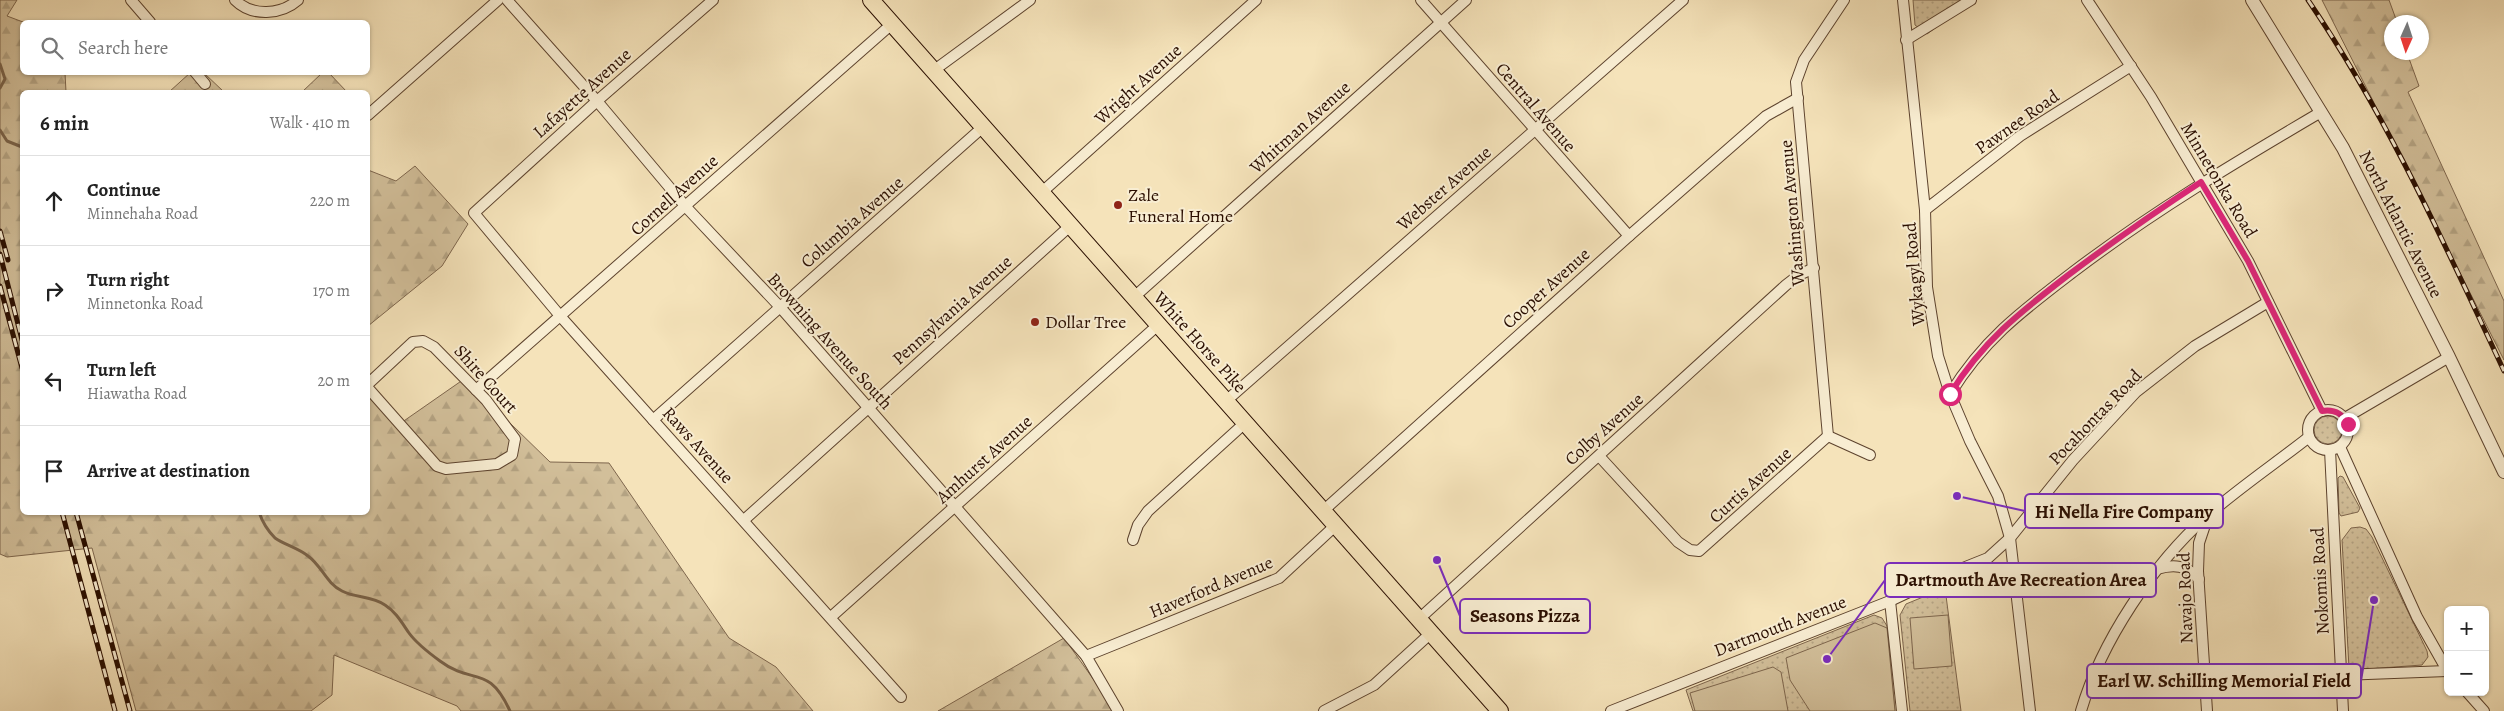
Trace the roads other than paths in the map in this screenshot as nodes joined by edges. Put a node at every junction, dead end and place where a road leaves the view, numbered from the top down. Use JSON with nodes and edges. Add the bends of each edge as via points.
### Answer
{"nodes":[{"id":1,"x":131,"y":0,"type":"edge"},
{"id":2,"x":235,"y":0,"type":"edge"},
{"id":3,"x":298,"y":0,"type":"edge"},
{"id":4,"x":498,"y":0,"type":"edge"},
{"id":5,"x":507,"y":0,"type":"edge"},
{"id":6,"x":713,"y":0,"type":"edge"},
{"id":7,"x":871,"y":0,"type":"edge"},
{"id":8,"x":1030,"y":0,"type":"edge"},
{"id":9,"x":1256,"y":0,"type":"edge"},
{"id":10,"x":1421,"y":0,"type":"edge"},
{"id":11,"x":1466,"y":0,"type":"edge"},
{"id":12,"x":1683,"y":0,"type":"edge"},
{"id":13,"x":1844,"y":0,"type":"edge"},
{"id":14,"x":1903,"y":0,"type":"edge"},
{"id":15,"x":1971,"y":0,"type":"edge"},
{"id":16,"x":2087,"y":0,"type":"edge"},
{"id":17,"x":2252,"y":0,"type":"edge"},
{"id":18,"x":148,"y":20,"type":"edge"},
{"id":19,"x":1440,"y":22,"type":"junction"},
{"id":20,"x":893,"y":24,"type":"junction"},
{"id":21,"x":1906,"y":40,"type":"junction"},
{"id":22,"x":2131,"y":66,"type":"junction"},
{"id":23,"x":933,"y":71,"type":"junction"},
{"id":24,"x":197,"y":75,"type":"edge"},
{"id":25,"x":205,"y":84,"type":"dead end"},
{"id":26,"x":1798,"y":98,"type":"junction"},
{"id":27,"x":597,"y":101,"type":"junction"},
{"id":28,"x":370,"y":112,"type":"edge"},
{"id":29,"x":2321,"y":112,"type":"junction"},
{"id":30,"x":983,"y":127,"type":"junction"},
{"id":31,"x":1535,"y":131,"type":"junction"},
{"id":32,"x":2201,"y":182,"type":"junction"},
{"id":33,"x":1041,"y":193,"type":"junction"},
{"id":34,"x":686,"y":207,"type":"junction"},
{"id":35,"x":1925,"y":210,"type":"junction"},
{"id":36,"x":474,"y":213,"type":"joint"},
{"id":37,"x":1070,"y":226,"type":"junction"},
{"id":38,"x":1628,"y":236,"type":"junction"},
{"id":39,"x":1814,"y":268,"type":"junction"},
{"id":40,"x":1133,"y":298,"type":"junction"},
{"id":41,"x":2268,"y":302,"type":"junction"},
{"id":42,"x":780,"y":307,"type":"junction"},
{"id":43,"x":561,"y":317,"type":"junction"},
{"id":44,"x":1158,"y":325,"type":"junction"},
{"id":45,"x":2449,"y":357,"type":"junction"},
{"id":46,"x":370,"y":382,"type":"edge"},
{"id":47,"x":370,"y":390,"type":"edge"},
{"id":48,"x":476,"y":390,"type":"junction"},
{"id":49,"x":1950,"y":394,"type":"junction"},
{"id":50,"x":1226,"y":401,"type":"junction"},
{"id":51,"x":867,"y":406,"type":"junction"},
{"id":52,"x":2322,"y":411,"type":"junction"},
{"id":53,"x":2345,"y":418,"type":"junction"},
{"id":54,"x":653,"y":420,"type":"junction"},
{"id":55,"x":1246,"y":422,"type":"junction"},
{"id":56,"x":1828,"y":436,"type":"junction"},
{"id":57,"x":2309,"y":437,"type":"junction"},
{"id":58,"x":2335,"y":448,"type":"junction"},
{"id":59,"x":1870,"y":455,"type":"dead end"},
{"id":60,"x":1599,"y":456,"type":"junction"},
{"id":61,"x":2504,"y":472,"type":"edge"},
{"id":62,"x":956,"y":506,"type":"junction"},
{"id":63,"x":1323,"y":512,"type":"junction"},
{"id":64,"x":2207,"y":516,"type":"junction"},
{"id":65,"x":744,"y":520,"type":"junction"},
{"id":66,"x":1336,"y":526,"type":"junction"},
{"id":67,"x":2010,"y":538,"type":"junction"},
{"id":68,"x":1133,"y":540,"type":"dead end"},
{"id":69,"x":2156,"y":570,"type":"junction"},
{"id":70,"x":2199,"y":579,"type":"junction"},
{"id":71,"x":1890,"y":601,"type":"junction"},
{"id":72,"x":831,"y":617,"type":"junction"},
{"id":73,"x":1419,"y":618,"type":"junction"},
{"id":74,"x":1431,"y":633,"type":"junction"},
{"id":75,"x":1086,"y":656,"type":"junction"},
{"id":76,"x":2444,"y":666,"type":"edge"},
{"id":77,"x":2444,"y":671,"type":"edge"},
{"id":78,"x":2341,"y":675,"type":"junction"},
{"id":79,"x":2471,"y":696,"type":"edge"},
{"id":80,"x":901,"y":697,"type":"dead end"},
{"id":81,"x":1118,"y":711,"type":"edge"},
{"id":82,"x":1324,"y":711,"type":"edge"},
{"id":83,"x":1500,"y":711,"type":"edge"},
{"id":84,"x":1612,"y":711,"type":"edge"},
{"id":85,"x":1902,"y":711,"type":"edge"},
{"id":86,"x":2030,"y":711,"type":"edge"},
{"id":87,"x":2081,"y":711,"type":"edge"},
{"id":88,"x":2207,"y":711,"type":"edge"},
{"id":89,"x":2343,"y":711,"type":"edge"},
{"id":90,"x":2484,"y":711,"type":"edge"}],
"edges":[{"from":1,"to":18,"type":"street"},
{"from":2,"to":3,"type":"street","via":[[261,13],[287,10]]},
{"from":4,"to":28,"type":"street"},
{"from":5,"to":27,"type":"street","name":"Browning Avenue South"},
{"from":6,"to":27,"type":"street","name":"Lafayette Avenue"},
{"from":7,"to":20,"type":"highway","name":"White Horse Pike"},
{"from":8,"to":23,"type":"street"},
{"from":9,"to":33,"type":"street","name":"Wright Avenue"},
{"from":10,"to":19,"type":"street","name":"Central Avenue"},
{"from":11,"to":19,"type":"street","name":"Whitman Avenue"},
{"from":12,"to":31,"type":"street","name":"Webster Avenue"},
{"from":13,"to":26,"type":"street","name":"Washington Avenue","via":[[1804,60],[1796,82]]},
{"from":14,"to":21,"type":"street","name":"Wykagyl Road"},
{"from":15,"to":21,"type":"street"},
{"from":16,"to":22,"type":"street","name":"Minnetonka Road"},
{"from":17,"to":29,"type":"street","name":"North Atlantic Avenue"},
{"from":19,"to":31,"type":"street","name":"Central Avenue"},
{"from":19,"to":40,"type":"street","name":"Whitman Avenue"},
{"from":20,"to":23,"type":"highway","name":"White Horse Pike"},
{"from":20,"to":34,"type":"street","name":"Cornell Avenue"},
{"from":21,"to":35,"type":"street","name":"Wykagyl Road"},
{"from":22,"to":32,"type":"street","name":"Minnetonka Road"},
{"from":22,"to":35,"type":"street","name":"Pawnee Road","via":[[2020,136]]},
{"from":23,"to":30,"type":"highway","name":"White Horse Pike"},
{"from":24,"to":25,"type":"street"},
{"from":26,"to":38,"type":"street","name":"Cooper Avenue","via":[[1766,116]]},
{"from":26,"to":39,"type":"street","name":"Washington Avenue"},
{"from":27,"to":34,"type":"street","name":"Browning Avenue South"},
{"from":27,"to":36,"type":"street","name":"Lafayette Avenue"},
{"from":29,"to":32,"type":"street"},
{"from":29,"to":45,"type":"street","name":"North Atlantic Avenue","via":[[2391,240]]},
{"from":30,"to":33,"type":"highway","name":"White Horse Pike"},
{"from":30,"to":42,"type":"street","name":"Columbia Avenue"},
{"from":31,"to":38,"type":"street","name":"Central Avenue"},
{"from":31,"to":50,"type":"street","name":"Webster Avenue"},
{"from":32,"to":41,"type":"street","name":"Minnetonka Road","via":[[2248,261]]},
{"from":32,"to":49,"type":"street","via":[[2126,231],[2012,319],[1968,364]]},
{"from":33,"to":37,"type":"highway","name":"White Horse Pike"},
{"from":34,"to":42,"type":"street","name":"Browning Avenue South"},
{"from":34,"to":43,"type":"street","name":"Cornell Avenue"},
{"from":35,"to":49,"type":"street","name":"Wykagyl Road","via":[[1927,286],[1938,356]]},
{"from":36,"to":43,"type":"street","name":"Raws Avenue"},
{"from":37,"to":40,"type":"highway","name":"White Horse Pike"},
{"from":37,"to":51,"type":"street","name":"Pennsylvania Avenue"},
{"from":38,"to":63,"type":"street","name":"Cooper Avenue"},
{"from":39,"to":56,"type":"street","name":"Washington Avenue"},
{"from":39,"to":60,"type":"street","name":"Colby Avenue","via":[[1786,285]]},
{"from":40,"to":44,"type":"highway","name":"White Horse Pike"},
{"from":41,"to":52,"type":"street","name":"Minnetonka Road"},
{"from":41,"to":67,"type":"street","name":"Pocahontas Road","via":[[2195,346],[2136,392],[2073,460]]},
{"from":42,"to":51,"type":"street","name":"Browning Avenue South"},
{"from":42,"to":54,"type":"street","name":"Columbia Avenue"},
{"from":43,"to":48,"type":"street","name":"Cornell Avenue"},
{"from":43,"to":54,"type":"street","name":"Raws Avenue"},
{"from":44,"to":50,"type":"highway","name":"White Horse Pike"},
{"from":44,"to":62,"type":"street","name":"Amhurst Avenue"},
{"from":45,"to":53,"type":"street"},
{"from":45,"to":61,"type":"street","name":"North Atlantic Avenue"},
{"from":46,"to":48,"type":"street","name":"Shire Court","via":[[413,342],[423,341],[434,347]]},
{"from":47,"to":48,"type":"street","name":"Shire Court","via":[[437,466],[446,470],[497,464],[512,455],[515,439]]},
{"from":49,"to":67,"type":"street","name":"Wykagyl Road","via":[[1998,496]]},
{"from":50,"to":55,"type":"highway","name":"White Horse Pike"},
{"from":51,"to":62,"type":"street","name":"Browning Avenue South"},
{"from":51,"to":65,"type":"street","name":"Pennsylvania Avenue"},
{"from":52,"to":53,"type":"street","via":[[2335,411]]},
{"from":52,"to":57,"type":"street","via":[[2309,424]]},
{"from":53,"to":58,"type":"street","via":[[2348,437]]},
{"from":54,"to":65,"type":"street","name":"Raws Avenue"},
{"from":55,"to":63,"type":"highway","name":"White Horse Pike"},
{"from":55,"to":68,"type":"street","via":[[1148,511]]},
{"from":56,"to":59,"type":"street"},
{"from":56,"to":60,"type":"street","name":"Curtis Avenue","via":[[1699,551],[1690,550],[1678,542]]},
{"from":57,"to":58,"type":"street","via":[[2318,447]]},
{"from":57,"to":64,"type":"street"},
{"from":58,"to":76,"type":"street"},
{"from":58,"to":78,"type":"street","name":"Nokomis Road"},
{"from":60,"to":73,"type":"street","name":"Colby Avenue"},
{"from":62,"to":72,"type":"street","name":"Amhurst Avenue"},
{"from":62,"to":75,"type":"street","name":"Browning Avenue South"},
{"from":63,"to":66,"type":"highway","name":"White Horse Pike"},
{"from":64,"to":69,"type":"street"},
{"from":64,"to":70,"type":"street","name":"Navajo Road","via":[[2199,543]]},
{"from":65,"to":72,"type":"street","name":"Raws Avenue"},
{"from":66,"to":73,"type":"highway","name":"White Horse Pike"},
{"from":66,"to":75,"type":"street","name":"Haverford Avenue","via":[[1279,578]]},
{"from":67,"to":71,"type":"street","name":"Dartmouth Avenue","via":[[1988,558]]},
{"from":67,"to":86,"type":"street","name":"Wykagyl Road"},
{"from":69,"to":70,"type":"street","via":[[2170,565],[2182,567]]},
{"from":69,"to":87,"type":"street","via":[[2122,622],[2088,687]]},
{"from":70,"to":88,"type":"street","name":"Navajo Road"},
{"from":71,"to":84,"type":"street","name":"Dartmouth Avenue"},
{"from":71,"to":85,"type":"street"},
{"from":72,"to":80,"type":"street","name":"Raws Avenue"},
{"from":73,"to":74,"type":"highway","name":"White Horse Pike"},
{"from":74,"to":82,"type":"street","via":[[1374,685]]},
{"from":74,"to":83,"type":"highway","name":"White Horse Pike"},
{"from":75,"to":81,"type":"street","name":"Browning Avenue South"},
{"from":77,"to":78,"type":"street"},
{"from":78,"to":89,"type":"street","name":"Nokomis Road"},
{"from":79,"to":90,"type":"street"}]}
